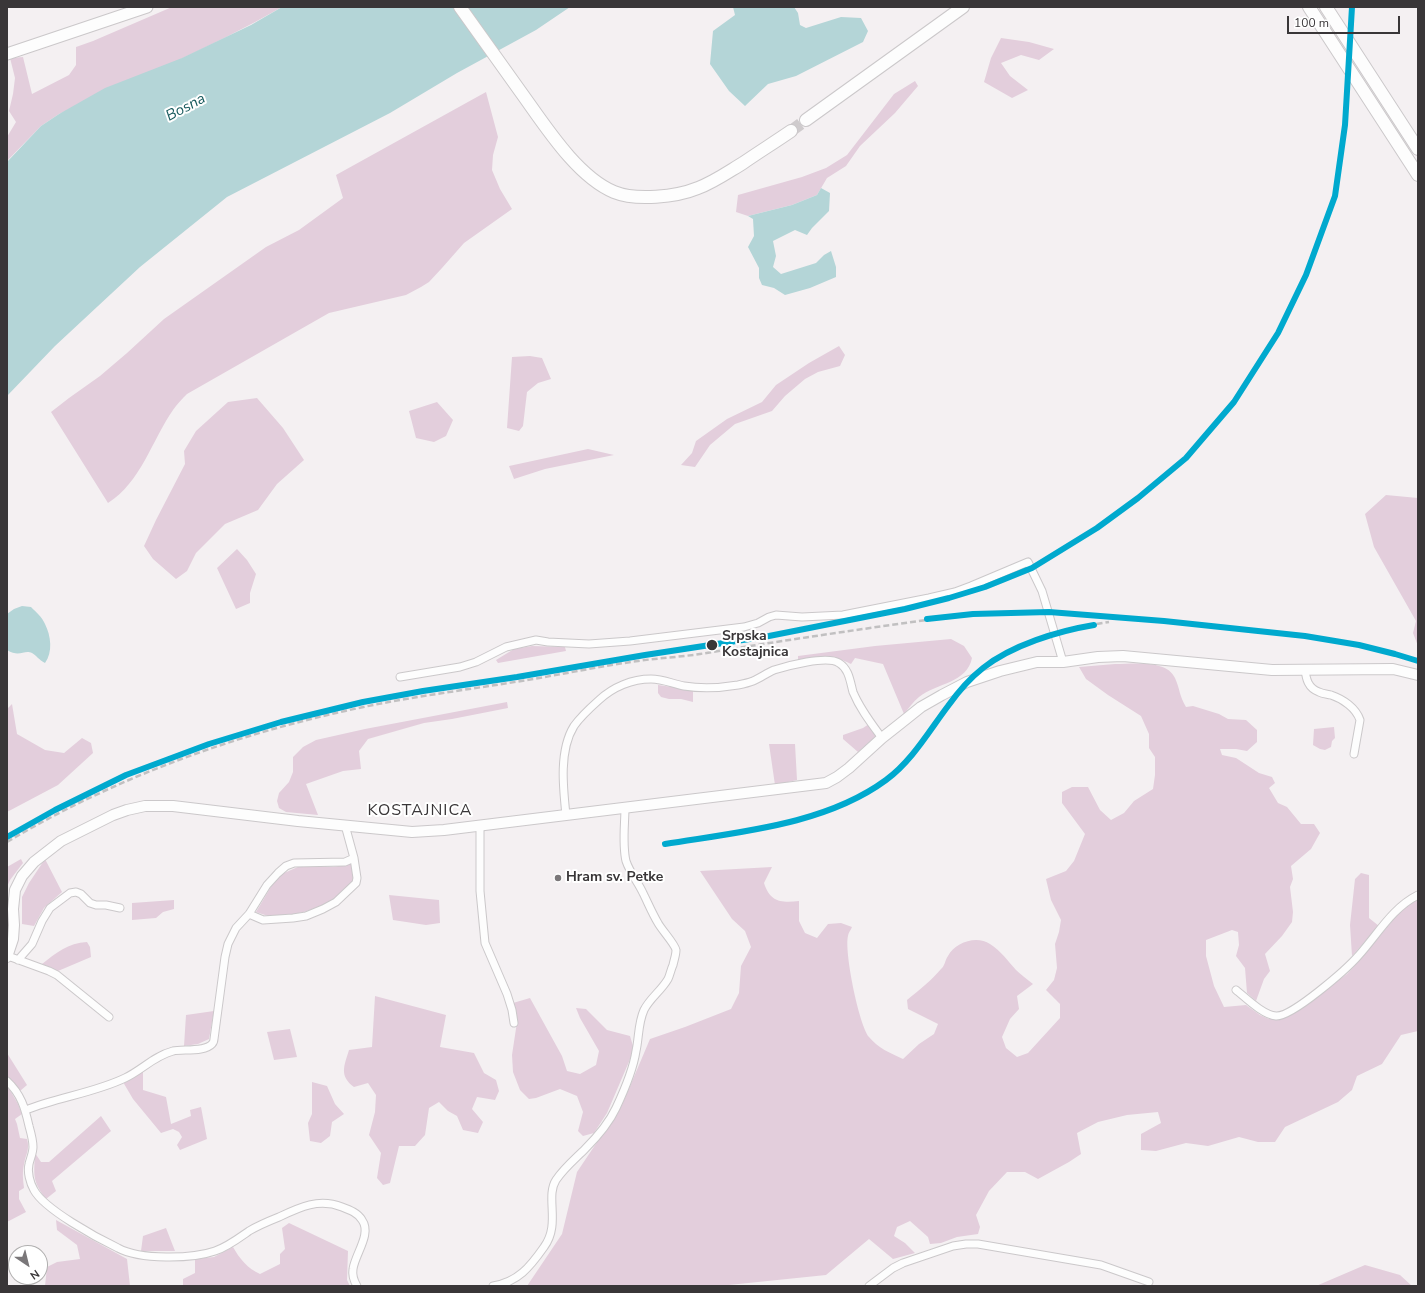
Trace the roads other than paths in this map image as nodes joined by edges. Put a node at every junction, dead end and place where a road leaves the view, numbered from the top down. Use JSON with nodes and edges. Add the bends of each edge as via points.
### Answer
{"nodes":[{"id":1,"x":147,"y":7,"type":"edge"},
{"id":2,"x":460,"y":7,"type":"edge"},
{"id":3,"x":951,"y":7,"type":"edge"},
{"id":4,"x":963,"y":7,"type":"edge"},
{"id":5,"x":1303,"y":7,"type":"edge"},
{"id":6,"x":1309,"y":7,"type":"edge"},
{"id":7,"x":1326,"y":7,"type":"edge"},
{"id":8,"x":1322,"y":26,"type":"junction"},
{"id":9,"x":904,"y":49,"type":"junction"},
{"id":10,"x":7,"y":54,"type":"edge"},
{"id":11,"x":806,"y":120,"type":"tunnel mouth"},
{"id":12,"x":791,"y":131,"type":"tunnel mouth"},
{"id":13,"x":1418,"y":149,"type":"edge"},
{"id":14,"x":1418,"y":175,"type":"edge"},
{"id":15,"x":1063,"y":662,"type":"junction"},
{"id":16,"x":1305,"y":669,"type":"junction"},
{"id":17,"x":1418,"y":675,"type":"edge"},
{"id":18,"x":400,"y":677,"type":"dead end"},
{"id":19,"x":882,"y":738,"type":"junction"},
{"id":20,"x":1354,"y":754,"type":"dead end"},
{"id":21,"x":625,"y":807,"type":"junction"},
{"id":22,"x":566,"y":814,"type":"junction"},
{"id":23,"x":345,"y":825,"type":"junction"},
{"id":24,"x":480,"y":825,"type":"junction"},
{"id":25,"x":354,"y":858,"type":"junction"},
{"id":26,"x":1418,"y":895,"type":"edge"},
{"id":27,"x":120,"y":908,"type":"dead end"},
{"id":28,"x":249,"y":914,"type":"junction"},
{"id":29,"x":7,"y":957,"type":"edge"},
{"id":30,"x":18,"y":960,"type":"junction"},
{"id":31,"x":1236,"y":990,"type":"dead end"},
{"id":32,"x":109,"y":1017,"type":"dead end"},
{"id":33,"x":514,"y":1023,"type":"dead end"},
{"id":34,"x":7,"y":1081,"type":"edge"},
{"id":35,"x":26,"y":1110,"type":"junction"},
{"id":36,"x":1149,"y":1282,"type":"dead end"},
{"id":37,"x":357,"y":1286,"type":"edge"},
{"id":38,"x":493,"y":1286,"type":"edge"},
{"id":39,"x":869,"y":1286,"type":"edge"}],
"edges":[{"from":1,"to":10,"type":"main road"},
{"from":2,"to":12,"type":"highway","via":[[568,155],[596,182],[615,192],[640,197],[658,197],[697,189],[718,179]]},
{"from":3,"to":9,"type":"highway"},
{"from":4,"to":9,"type":"highway"},
{"from":5,"to":8,"type":"highway"},
{"from":6,"to":8,"type":"highway"},
{"from":7,"to":13,"type":"highway"},
{"from":8,"to":14,"type":"highway"},
{"from":9,"to":11,"type":"highway"},
{"from":15,"to":16,"type":"main road","via":[[1123,656],[1272,670]]},
{"from":15,"to":18,"type":"street","via":[[1042,591],[1028,562],[955,592],[843,615],[776,615],[744,627],[630,641],[589,644],[536,640],[506,647],[460,667]]},
{"from":15,"to":19,"type":"main road","via":[[1037,662],[967,682],[922,708]]},
{"from":16,"to":17,"type":"main road","via":[[1393,669]]},
{"from":16,"to":20,"type":"street","via":[[1306,679],[1314,689],[1336,697],[1349,705],[1358,715],[1360,720]]},
{"from":19,"to":21,"type":"main road","via":[[837,778],[826,783]]},
{"from":19,"to":22,"type":"street","via":[[863,712],[844,667],[830,660],[774,671],[752,682],[724,687],[682,686],[651,679],[635,681],[616,687],[573,727],[565,750],[562,772]]},
{"from":21,"to":22,"type":"main road"},
{"from":21,"to":38,"type":"street","via":[[626,860],[629,870],[644,893],[658,923],[674,944],[675,958],[668,978],[643,1012],[636,1053],[616,1109],[606,1125],[555,1182],[551,1236],[521,1274],[512,1281]]},
{"from":22,"to":24,"type":"main road"},
{"from":23,"to":24,"type":"main road","via":[[412,832]]},
{"from":23,"to":25,"type":"street"},
{"from":23,"to":29,"type":"main road","via":[[173,806],[145,806],[113,815],[61,841],[34,862],[22,876],[15,890],[13,939]]},
{"from":24,"to":33,"type":"street","via":[[480,891],[485,943],[507,994]]},
{"from":25,"to":28,"type":"street","via":[[340,862],[294,863],[286,866],[267,885]]},
{"from":25,"to":28,"type":"street","via":[[356,883],[336,902],[323,909],[306,916],[264,920]]},
{"from":26,"to":31,"type":"street","via":[[1405,902],[1395,912],[1349,966],[1296,1009],[1273,1016],[1265,1013]]},
{"from":27,"to":30,"type":"street","via":[[96,906],[80,894],[70,893],[50,908],[32,944]]},
{"from":28,"to":35,"type":"street","via":[[236,928],[228,944],[212,1045],[173,1051],[158,1057],[126,1077]]},
{"from":29,"to":30,"type":"street"},
{"from":30,"to":32,"type":"street","via":[[57,975]]},
{"from":34,"to":35,"type":"street","via":[[20,1097]]},
{"from":35,"to":37,"type":"street","via":[[33,1147],[28,1166],[29,1178],[35,1192],[56,1212],[119,1249],[137,1254],[172,1257],[205,1254],[218,1250],[256,1227],[304,1206],[317,1203],[334,1204],[357,1214],[365,1228],[353,1270]]},
{"from":36,"to":39,"type":"street","via":[[1101,1265],[966,1244],[903,1263]]}]}
